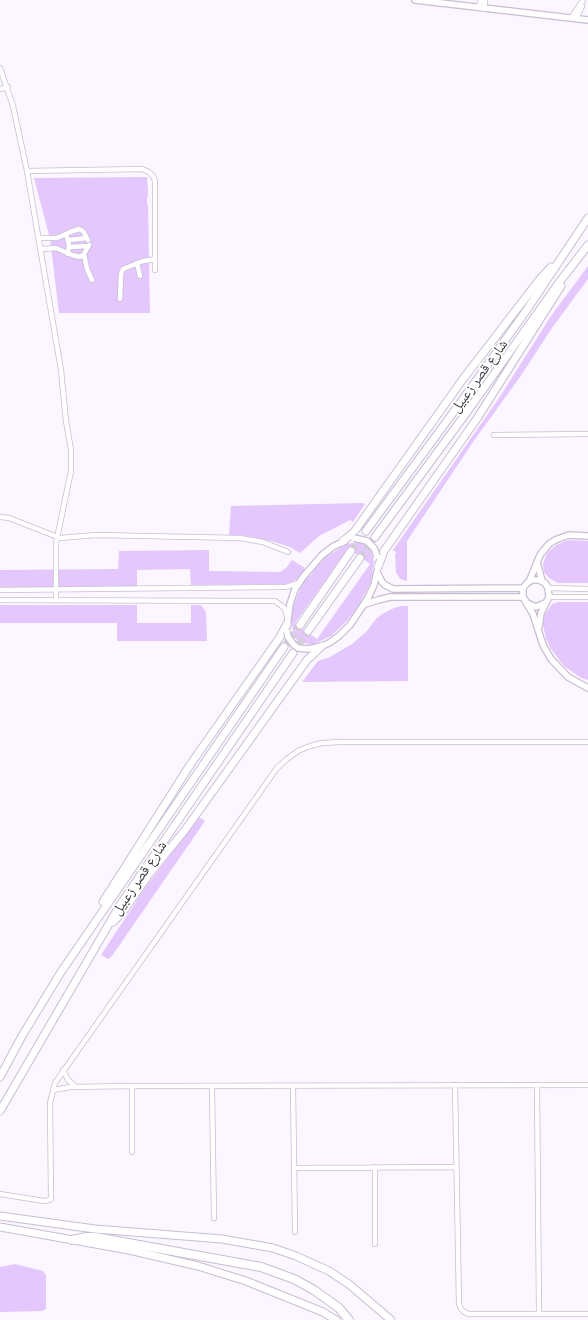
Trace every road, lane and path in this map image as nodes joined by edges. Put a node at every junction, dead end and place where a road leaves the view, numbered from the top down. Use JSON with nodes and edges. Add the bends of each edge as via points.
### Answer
{"nodes":[{"id":1,"x":415,"y":0,"type":"edge"},
{"id":2,"x":481,"y":0,"type":"edge"},
{"id":3,"x":485,"y":0,"type":"edge"},
{"id":4,"x":585,"y":0,"type":"edge"},
{"id":5,"x":481,"y":8,"type":"junction"},
{"id":6,"x":574,"y":19,"type":"junction"},
{"id":7,"x":588,"y":20,"type":"edge"},
{"id":8,"x":0,"y":68,"type":"edge"},
{"id":9,"x":8,"y":87,"type":"junction"},
{"id":10,"x":0,"y":89,"type":"edge"},
{"id":11,"x":27,"y":171,"type":"junction"},
{"id":12,"x":588,"y":218,"type":"edge"},
{"id":13,"x":66,"y":234,"type":"junction"},
{"id":14,"x":39,"y":238,"type":"junction"},
{"id":15,"x":68,"y":240,"type":"junction"},
{"id":16,"x":588,"y":245,"type":"edge"},
{"id":17,"x":69,"y":247,"type":"junction"},
{"id":18,"x":41,"y":249,"type":"junction"},
{"id":19,"x":68,"y":254,"type":"junction"},
{"id":20,"x":84,"y":254,"type":"junction"},
{"id":21,"x":155,"y":260,"type":"junction"},
{"id":22,"x":559,"y":260,"type":"junction"},
{"id":23,"x":137,"y":263,"type":"junction"},
{"id":24,"x":155,"y":270,"type":"dead end"},
{"id":25,"x":569,"y":270,"type":"junction"},
{"id":26,"x":140,"y":276,"type":"dead end"},
{"id":27,"x":92,"y":280,"type":"dead end"},
{"id":28,"x":120,"y":299,"type":"dead end"},
{"id":29,"x":588,"y":434,"type":"edge"},
{"id":30,"x":494,"y":435,"type":"dead end"},
{"id":31,"x":0,"y":517,"type":"edge"},
{"id":32,"x":366,"y":531,"type":"tunnel mouth"},
{"id":33,"x":588,"y":535,"type":"edge"},
{"id":34,"x":57,"y":537,"type":"junction"},
{"id":35,"x":375,"y":537,"type":"tunnel mouth"},
{"id":36,"x":342,"y":542,"type":"junction"},
{"id":37,"x":351,"y":551,"type":"tunnel mouth"},
{"id":38,"x":288,"y":552,"type":"dead end"},
{"id":39,"x":360,"y":558,"type":"tunnel mouth"},
{"id":40,"x":537,"y":562,"type":"junction"},
{"id":41,"x":377,"y":569,"type":"junction"},
{"id":42,"x":542,"y":581,"type":"junction"},
{"id":43,"x":529,"y":582,"type":"junction"},
{"id":44,"x":299,"y":583,"type":"junction"},
{"id":45,"x":524,"y":588,"type":"junction"},
{"id":46,"x":548,"y":588,"type":"junction"},
{"id":47,"x":588,"y":589,"type":"edge"},
{"id":48,"x":0,"y":590,"type":"edge"},
{"id":49,"x":55,"y":590,"type":"junction"},
{"id":50,"x":549,"y":597,"type":"junction"},
{"id":51,"x":588,"y":597,"type":"edge"},
{"id":52,"x":524,"y":599,"type":"junction"},
{"id":53,"x":0,"y":600,"type":"edge"},
{"id":54,"x":56,"y":600,"type":"junction"},
{"id":55,"x":546,"y":603,"type":"junction"},
{"id":56,"x":365,"y":604,"type":"junction"},
{"id":57,"x":287,"y":624,"type":"junction"},
{"id":58,"x":300,"y":625,"type":"tunnel mouth"},
{"id":59,"x":539,"y":629,"type":"junction"},
{"id":60,"x":308,"y":631,"type":"tunnel mouth"},
{"id":61,"x":322,"y":646,"type":"junction"},
{"id":62,"x":284,"y":647,"type":"tunnel mouth"},
{"id":63,"x":293,"y":653,"type":"tunnel mouth"},
{"id":64,"x":586,"y":686,"type":"edge"},
{"id":65,"x":588,"y":742,"type":"edge"},
{"id":66,"x":96,"y":918,"type":"junction"},
{"id":67,"x":109,"y":924,"type":"junction"},
{"id":68,"x":63,"y":1070,"type":"junction"},
{"id":69,"x":0,"y":1077,"type":"edge"},
{"id":70,"x":455,"y":1085,"type":"junction"},
{"id":71,"x":588,"y":1085,"type":"edge"},
{"id":72,"x":132,"y":1086,"type":"junction"},
{"id":73,"x":293,"y":1086,"type":"junction"},
{"id":74,"x":537,"y":1086,"type":"junction"},
{"id":75,"x":77,"y":1087,"type":"junction"},
{"id":76,"x":212,"y":1087,"type":"junction"},
{"id":77,"x":53,"y":1090,"type":"junction"},
{"id":78,"x":0,"y":1111,"type":"edge"},
{"id":79,"x":132,"y":1152,"type":"dead end"},
{"id":80,"x":375,"y":1167,"type":"junction"},
{"id":81,"x":456,"y":1167,"type":"junction"},
{"id":82,"x":294,"y":1168,"type":"junction"},
{"id":83,"x":0,"y":1194,"type":"edge"},
{"id":84,"x":0,"y":1216,"type":"edge"},
{"id":85,"x":214,"y":1218,"type":"dead end"},
{"id":86,"x":0,"y":1227,"type":"edge"},
{"id":87,"x":295,"y":1232,"type":"dead end"},
{"id":88,"x":72,"y":1240,"type":"junction"},
{"id":89,"x":376,"y":1244,"type":"dead end"},
{"id":90,"x":539,"y":1314,"type":"junction"},
{"id":91,"x":588,"y":1314,"type":"edge"},
{"id":92,"x":336,"y":1320,"type":"edge"},
{"id":93,"x":349,"y":1320,"type":"edge"},
{"id":94,"x":390,"y":1320,"type":"edge"}],
"edges":[{"from":1,"to":5,"type":"street"},
{"from":2,"to":5,"type":"street"},
{"from":3,"to":5,"type":"street"},
{"from":4,"to":6,"type":"street"},
{"from":5,"to":6,"type":"street"},
{"from":6,"to":7,"type":"street"},
{"from":8,"to":9,"type":"street"},
{"from":9,"to":10,"type":"street"},
{"from":9,"to":11,"type":"street"},
{"from":11,"to":14,"type":"street"},
{"from":11,"to":21,"type":"street","via":[[142,169],[149,172],[154,181]]},
{"from":12,"to":22,"type":"main road","name":"شارع قصر زعبيل"},
{"from":13,"to":14,"type":"street","via":[[54,239]]},
{"from":13,"to":15,"type":"street"},
{"from":13,"to":15,"type":"street","via":[[81,230],[88,239]]},
{"from":14,"to":18,"type":"street"},
{"from":15,"to":17,"type":"street"},
{"from":16,"to":25,"type":"main road","name":"شارع قصر زعبيل"},
{"from":17,"to":19,"type":"street"},
{"from":17,"to":20,"type":"street","via":[[88,246]]},
{"from":18,"to":19,"type":"street","via":[[56,248]]},
{"from":18,"to":34,"type":"street","via":[[72,457]]},
{"from":19,"to":20,"type":"street","via":[[80,257]]},
{"from":20,"to":27,"type":"street"},
{"from":21,"to":23,"type":"street"},
{"from":21,"to":24,"type":"street"},
{"from":22,"to":32,"type":"main road","name":"شارع قصر زعبيل","via":[[467,394]]},
{"from":22,"to":36,"type":"main road","via":[[530,291],[463,379],[354,532]]},
{"from":23,"to":26,"type":"street"},
{"from":23,"to":28,"type":"street","via":[[122,270]]},
{"from":25,"to":35,"type":"main road","name":"شارع قصر زعبيل"},
{"from":25,"to":41,"type":"main road","via":[[506,375],[384,551]]},
{"from":29,"to":30,"type":"street"},
{"from":31,"to":34,"type":"street","via":[[13,519]]},
{"from":33,"to":40,"type":"street","via":[[569,535],[555,540],[544,549]]},
{"from":34,"to":38,"type":"street","via":[[100,535],[240,538],[263,542]]},
{"from":34,"to":49,"type":"street"},
{"from":36,"to":41,"type":"street","bridge":true,"via":[[354,538],[367,541],[377,556]]},
{"from":36,"to":44,"type":"street","via":[[316,560]]},
{"from":37,"to":58,"type":"main road"},
{"from":39,"to":60,"type":"main road"},
{"from":40,"to":42,"type":"street"},
{"from":40,"to":43,"type":"street"},
{"from":41,"to":45,"type":"street","via":[[382,582],[393,589]]},
{"from":41,"to":56,"type":"street","via":[[374,585]]},
{"from":42,"to":43,"type":"street"},
{"from":42,"to":46,"type":"street"},
{"from":43,"to":45,"type":"street"},
{"from":44,"to":49,"type":"street","via":[[286,587]]},
{"from":44,"to":57,"type":"street","via":[[292,596]]},
{"from":45,"to":52,"type":"street"},
{"from":46,"to":47,"type":"street"},
{"from":46,"to":50,"type":"street"},
{"from":48,"to":49,"type":"street"},
{"from":49,"to":54,"type":"street"},
{"from":50,"to":51,"type":"street"},
{"from":50,"to":55,"type":"street"},
{"from":52,"to":55,"type":"street","via":[[533,606]]},
{"from":52,"to":56,"type":"street","via":[[390,597]]},
{"from":52,"to":59,"type":"street"},
{"from":53,"to":54,"type":"street"},
{"from":54,"to":57,"type":"street","via":[[275,601],[287,613]]},
{"from":55,"to":59,"type":"street","via":[[541,613]]},
{"from":56,"to":61,"type":"street","via":[[345,631]]},
{"from":57,"to":61,"type":"street","bridge":true,"via":[[288,636],[298,648]]},
{"from":57,"to":66,"type":"main road","via":[[190,765],[103,901]]},
{"from":59,"to":64,"type":"street","via":[[545,649],[556,666],[568,677]]},
{"from":61,"to":67,"type":"main road","via":[[307,660],[122,913]]},
{"from":62,"to":66,"type":"main road","name":"شارع قصر زعبيل"},
{"from":63,"to":67,"type":"main road","name":"شارع قصر زعبيل"},
{"from":65,"to":68,"type":"street","via":[[340,742],[322,743],[298,751],[277,768]]},
{"from":66,"to":69,"type":"main road","name":"شارع قصر زعبيل","via":[[22,1036]]},
{"from":67,"to":78,"type":"main road","name":"شارع قصر زعبيل"},
{"from":68,"to":75,"type":"street","via":[[68,1080]]},
{"from":68,"to":77,"type":"street"},
{"from":70,"to":73,"type":"street"},
{"from":70,"to":74,"type":"street"},
{"from":70,"to":81,"type":"street"},
{"from":71,"to":74,"type":"street"},
{"from":72,"to":75,"type":"street"},
{"from":72,"to":76,"type":"street"},
{"from":72,"to":79,"type":"street"},
{"from":73,"to":76,"type":"street"},
{"from":73,"to":82,"type":"street"},
{"from":74,"to":90,"type":"street"},
{"from":75,"to":77,"type":"street"},
{"from":76,"to":85,"type":"street"},
{"from":77,"to":83,"type":"street","via":[[50,1103],[51,1199],[44,1201]]},
{"from":80,"to":81,"type":"street"},
{"from":80,"to":82,"type":"street"},
{"from":80,"to":89,"type":"street"},
{"from":81,"to":90,"type":"street","via":[[461,1309],[469,1314]]},
{"from":82,"to":87,"type":"street"},
{"from":84,"to":94,"type":"main road","via":[[94,1229],[222,1239],[273,1248],[329,1272],[350,1285]]},
{"from":86,"to":88,"type":"main road"},
{"from":88,"to":92,"type":"main road","via":[[198,1266],[246,1281],[323,1312]]},
{"from":88,"to":93,"type":"highway","via":[[95,1237],[238,1262],[279,1272],[331,1301]]},
{"from":90,"to":91,"type":"street"}]}
